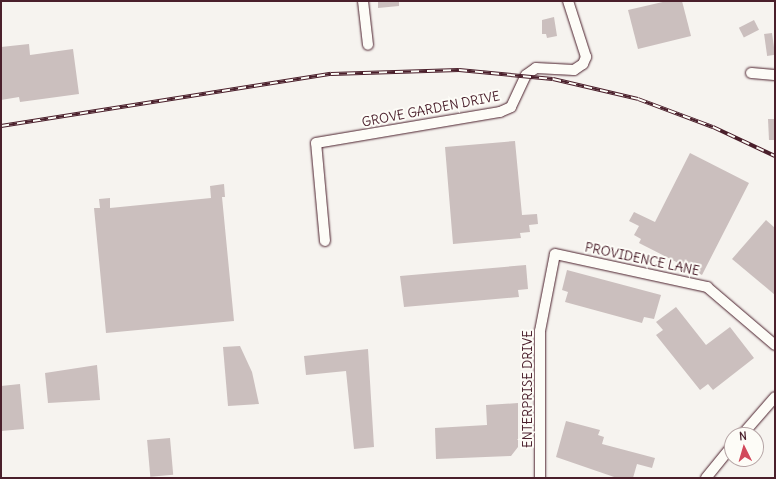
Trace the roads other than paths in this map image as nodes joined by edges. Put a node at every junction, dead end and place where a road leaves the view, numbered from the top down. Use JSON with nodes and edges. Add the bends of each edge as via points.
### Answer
{"nodes":[{"id":1,"x":363,"y":1,"type":"edge"},
{"id":2,"x":568,"y":1,"type":"edge"},
{"id":3,"x":368,"y":45,"type":"dead end"},
{"id":4,"x":751,"y":73,"type":"dead end"},
{"id":5,"x":775,"y":75,"type":"edge"},
{"id":6,"x":325,"y":241,"type":"dead end"},
{"id":7,"x":555,"y":254,"type":"joint"},
{"id":8,"x":775,"y":346,"type":"edge"},
{"id":9,"x":775,"y":397,"type":"edge"},
{"id":10,"x":749,"y":427,"type":"edge"},
{"id":11,"x":724,"y":456,"type":"edge"},
{"id":12,"x":540,"y":478,"type":"edge"},
{"id":13,"x":706,"y":478,"type":"edge"}],
"edges":[{"from":1,"to":3,"type":"street"},
{"from":2,"to":6,"type":"street","name":"GROVE GARDEN DRIVE","via":[[586,57],[583,64],[574,70],[536,68],[526,75],[512,106],[500,112],[316,143]]},
{"from":4,"to":5,"type":"street"},
{"from":7,"to":8,"type":"street","name":"PROVIDENCE LANE","via":[[707,287]]},
{"from":7,"to":12,"type":"street","name":"ENTERPRISE DRIVE","via":[[540,331]]},
{"from":9,"to":10,"type":"street"},
{"from":11,"to":13,"type":"street"}]}
